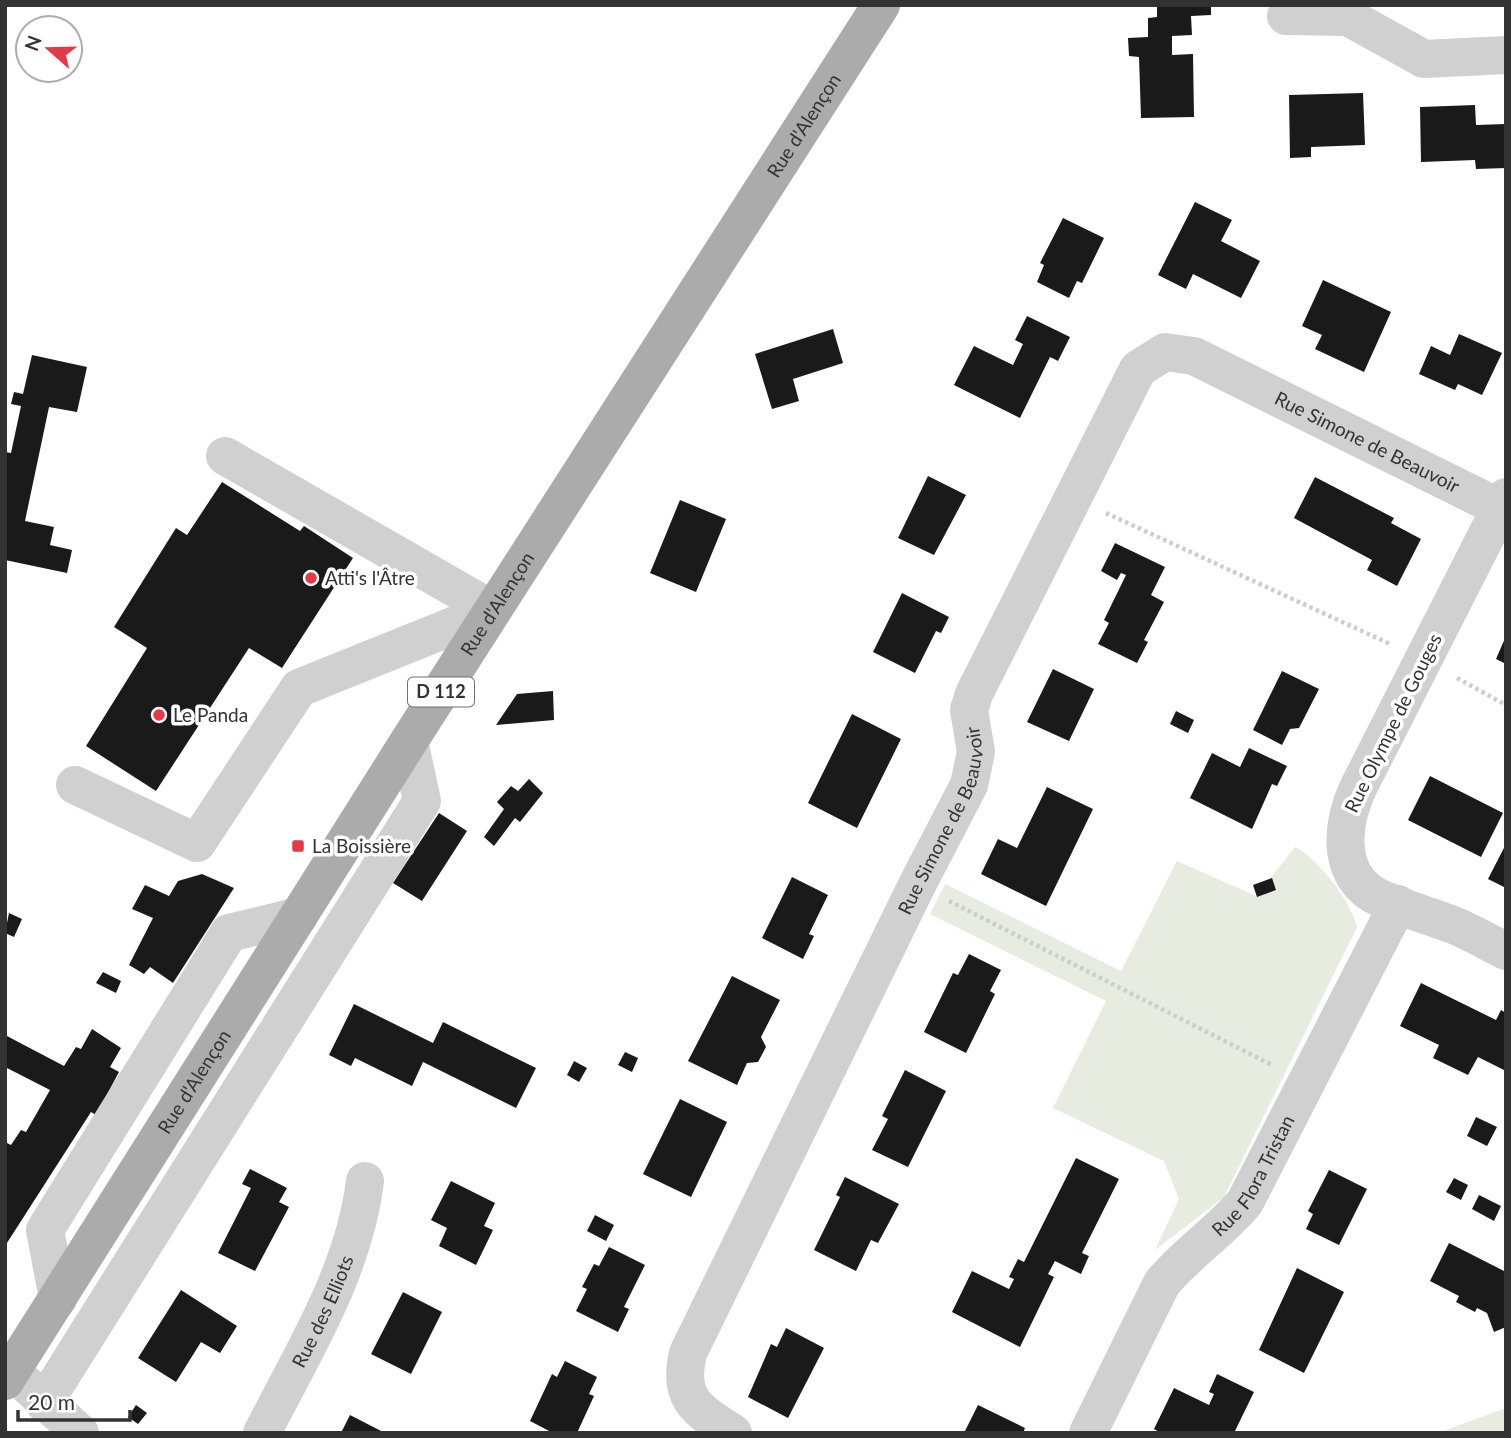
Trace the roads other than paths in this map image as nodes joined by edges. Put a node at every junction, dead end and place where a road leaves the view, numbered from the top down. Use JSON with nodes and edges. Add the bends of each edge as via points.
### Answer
{"nodes":[{"id":1,"x":881,"y":5,"type":"edge"},
{"id":2,"x":1286,"y":16,"type":"dead end"},
{"id":3,"x":1506,"y":55,"type":"edge"},
{"id":4,"x":225,"y":456,"type":"dead end"},
{"id":5,"x":1503,"y":503,"type":"edge"},
{"id":6,"x":493,"y":610,"type":"junction"},
{"id":7,"x":409,"y":741,"type":"junction"},
{"id":8,"x":75,"y":785,"type":"dead end"},
{"id":9,"x":1398,"y":904,"type":"junction"},
{"id":10,"x":1506,"y":951,"type":"edge"},
{"id":11,"x":365,"y":1181,"type":"dead end"},
{"id":12,"x":8,"y":1368,"type":"edge"},
{"id":13,"x":44,"y":1403,"type":"junction"},
{"id":14,"x":80,"y":1433,"type":"edge"},
{"id":15,"x":262,"y":1433,"type":"edge"},
{"id":16,"x":733,"y":1433,"type":"edge"},
{"id":17,"x":1088,"y":1433,"type":"edge"}],
"edges":[{"from":1,"to":6,"type":"main road","name":"Rue d'Alençon","number":"D 112"},
{"from":2,"to":3,"type":"street","via":[[1349,17],[1424,59]]},
{"from":4,"to":6,"type":"street"},
{"from":5,"to":9,"type":"street","name":"Rue Olympe de Gouges","via":[[1347,813],[1343,836],[1352,871],[1380,899]]},
{"from":5,"to":16,"type":"street","name":"Rue Simone de Beauvoir","via":[[1224,368],[1178,351],[1151,358],[1138,369],[974,694],[969,710],[976,752],[969,785],[688,1353],[683,1373],[693,1404]]},
{"from":6,"to":7,"type":"main road","name":"Rue d'Alençon","number":"D 112"},
{"from":6,"to":8,"type":"street","via":[[299,688],[197,843]]},
{"from":7,"to":12,"type":"main road","name":"Rue d'Alençon","number":"D 112","via":[[58,1299]]},
{"from":7,"to":13,"type":"street","via":[[422,801]]},
{"from":9,"to":10,"type":"street","name":"Rue Olympe de Gouges"},
{"from":9,"to":17,"type":"street","name":"Rue Flora Tristan","via":[[1245,1202],[1162,1283]]},
{"from":11,"to":15,"type":"street","name":"Rue des Elliots","via":[[354,1243],[339,1280]]},
{"from":12,"to":13,"type":"street"},
{"from":13,"to":14,"type":"street"}]}
